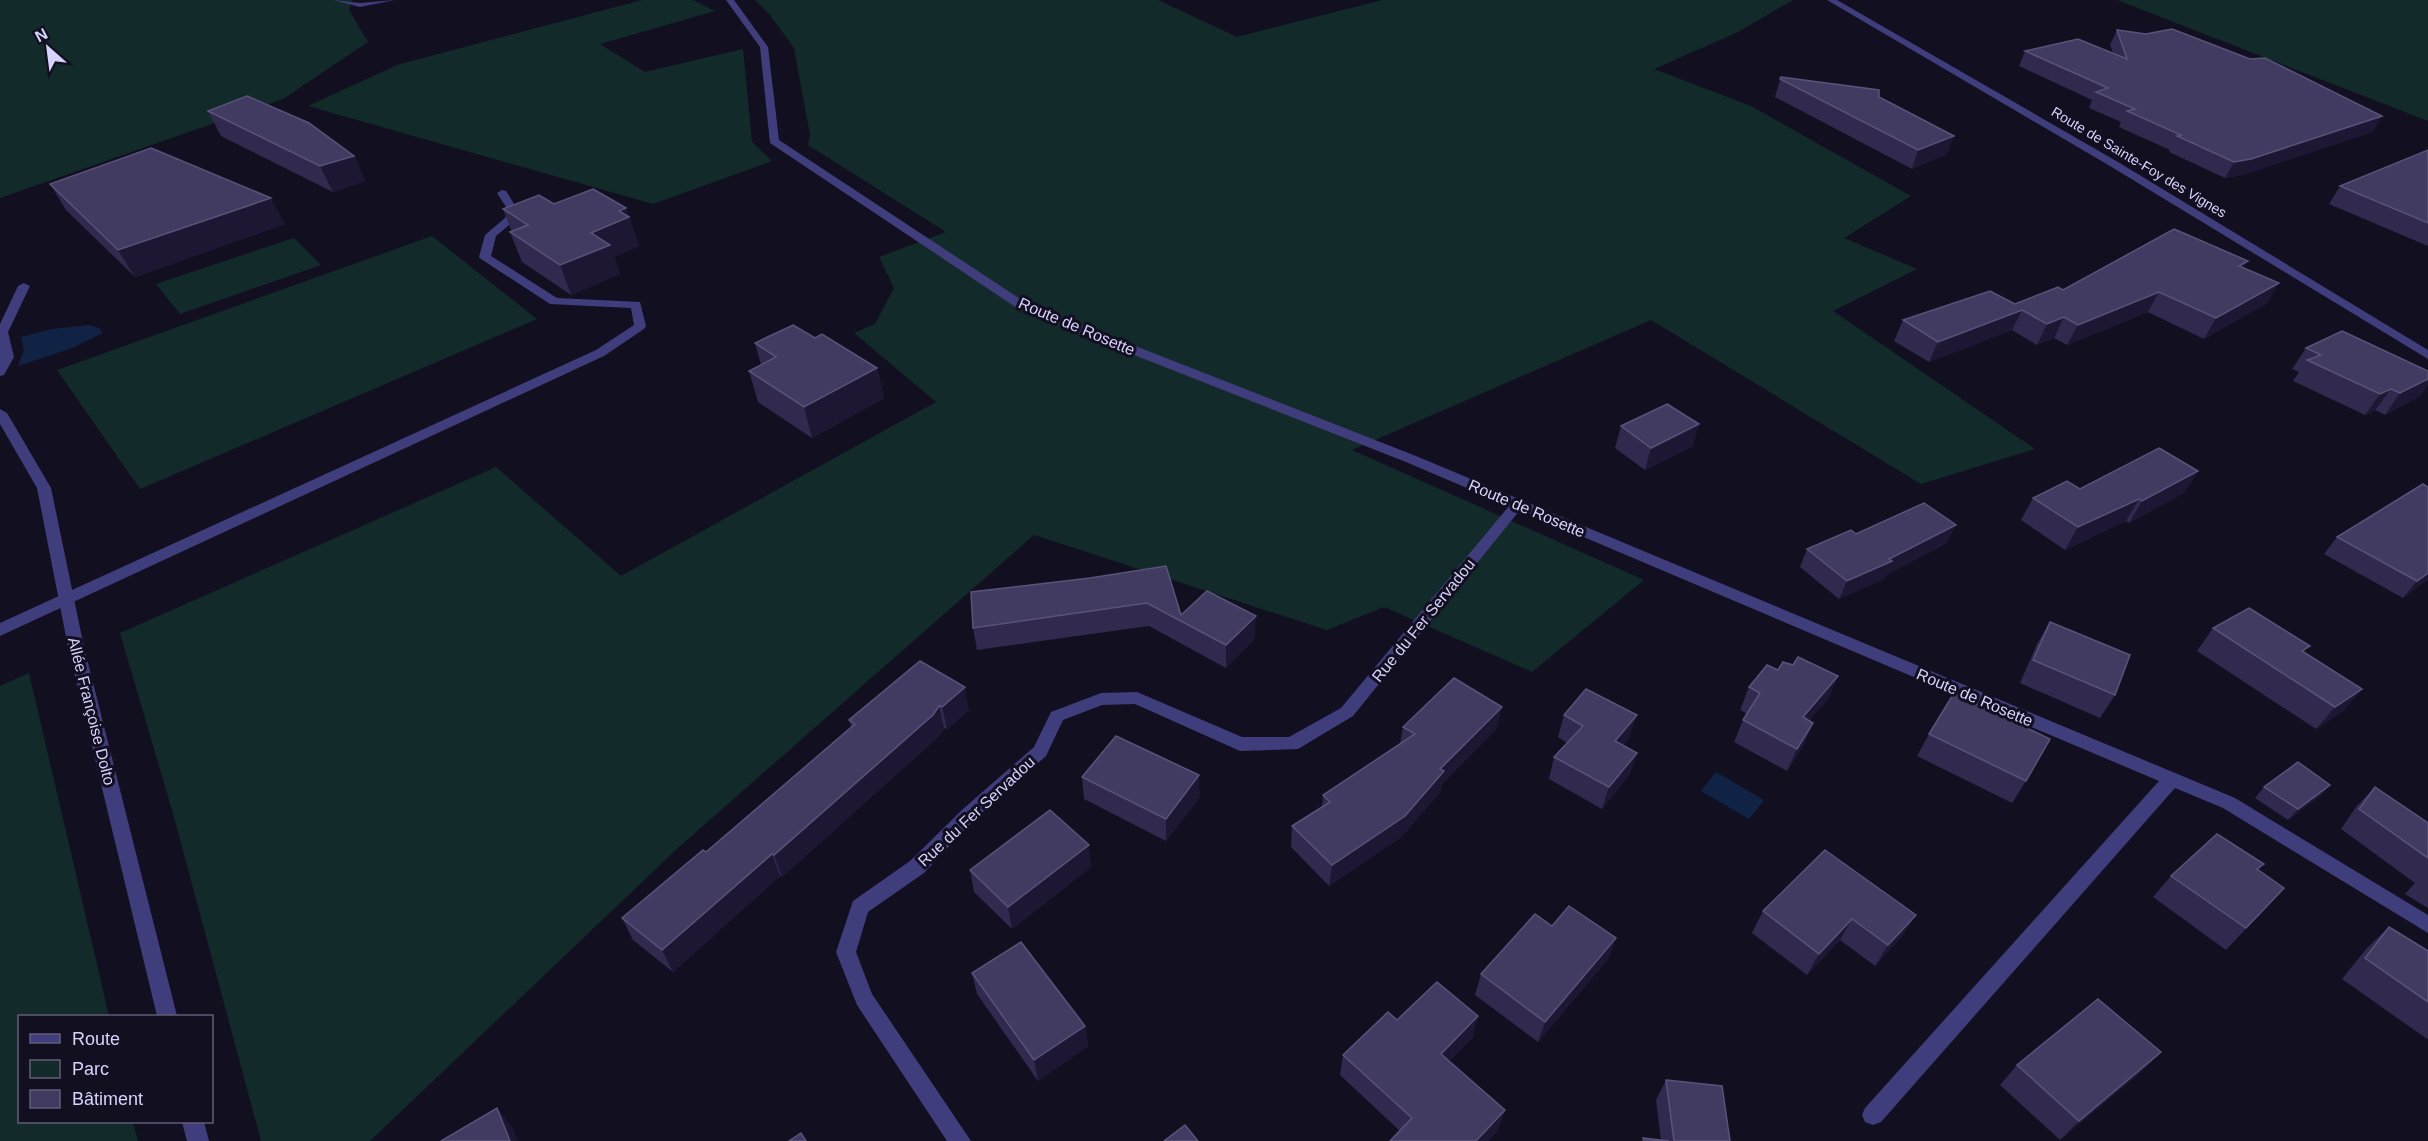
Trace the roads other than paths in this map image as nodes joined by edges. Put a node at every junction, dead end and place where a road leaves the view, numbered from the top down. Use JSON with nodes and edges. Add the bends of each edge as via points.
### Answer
{"nodes":[{"id":1,"x":337,"y":0,"type":"edge"},
{"id":2,"x":391,"y":0,"type":"edge"},
{"id":3,"x":730,"y":0,"type":"edge"},
{"id":4,"x":1831,"y":0,"type":"edge"},
{"id":5,"x":502,"y":193,"type":"dead end"},
{"id":6,"x":24,"y":286,"type":"dead end"},
{"id":7,"x":2428,"y":356,"type":"edge"},
{"id":8,"x":0,"y":372,"type":"edge"},
{"id":9,"x":0,"y":413,"type":"edge"},
{"id":10,"x":1518,"y":504,"type":"junction"},
{"id":11,"x":67,"y":601,"type":"junction"},
{"id":12,"x":0,"y":630,"type":"edge"},
{"id":13,"x":2172,"y":779,"type":"junction"},
{"id":14,"x":2428,"y":925,"type":"edge"},
{"id":15,"x":167,"y":1015,"type":"edge"},
{"id":16,"x":1873,"y":1115,"type":"dead end"},
{"id":17,"x":193,"y":1123,"type":"edge"},
{"id":18,"x":198,"y":1141,"type":"edge"},
{"id":19,"x":960,"y":1141,"type":"edge"}],
"edges":[{"from":1,"to":2,"type":"street","via":[[360,5]]},
{"from":3,"to":10,"type":"street","name":"Route de Rosette","via":[[764,47],[774,141],[1024,307]]},
{"from":4,"to":7,"type":"street","name":"Route de Sainte-Foy des Vignes","via":[[2114,164]]},
{"from":5,"to":11,"type":"street","via":[[513,210],[510,219],[491,235],[485,257],[554,301],[636,305],[640,326],[600,353]]},
{"from":6,"to":8,"type":"street","via":[[2,332],[8,357]]},
{"from":9,"to":11,"type":"street","name":"Allée Françoise Dolto","via":[[44,488]]},
{"from":10,"to":13,"type":"street","name":"Route de Rosette"},
{"from":10,"to":19,"type":"street","name":"Rue du Fer Servadou","via":[[1347,712],[1292,744],[1240,744],[1137,698],[1101,699],[1057,716],[1040,751],[917,867],[860,907],[846,952],[864,999]]},
{"from":11,"to":12,"type":"street"},
{"from":11,"to":15,"type":"street","name":"Allée Françoise Dolto"},
{"from":13,"to":14,"type":"street","name":"Route de Rosette","via":[[2229,803]]},
{"from":13,"to":16,"type":"street"},
{"from":17,"to":18,"type":"street"}]}
